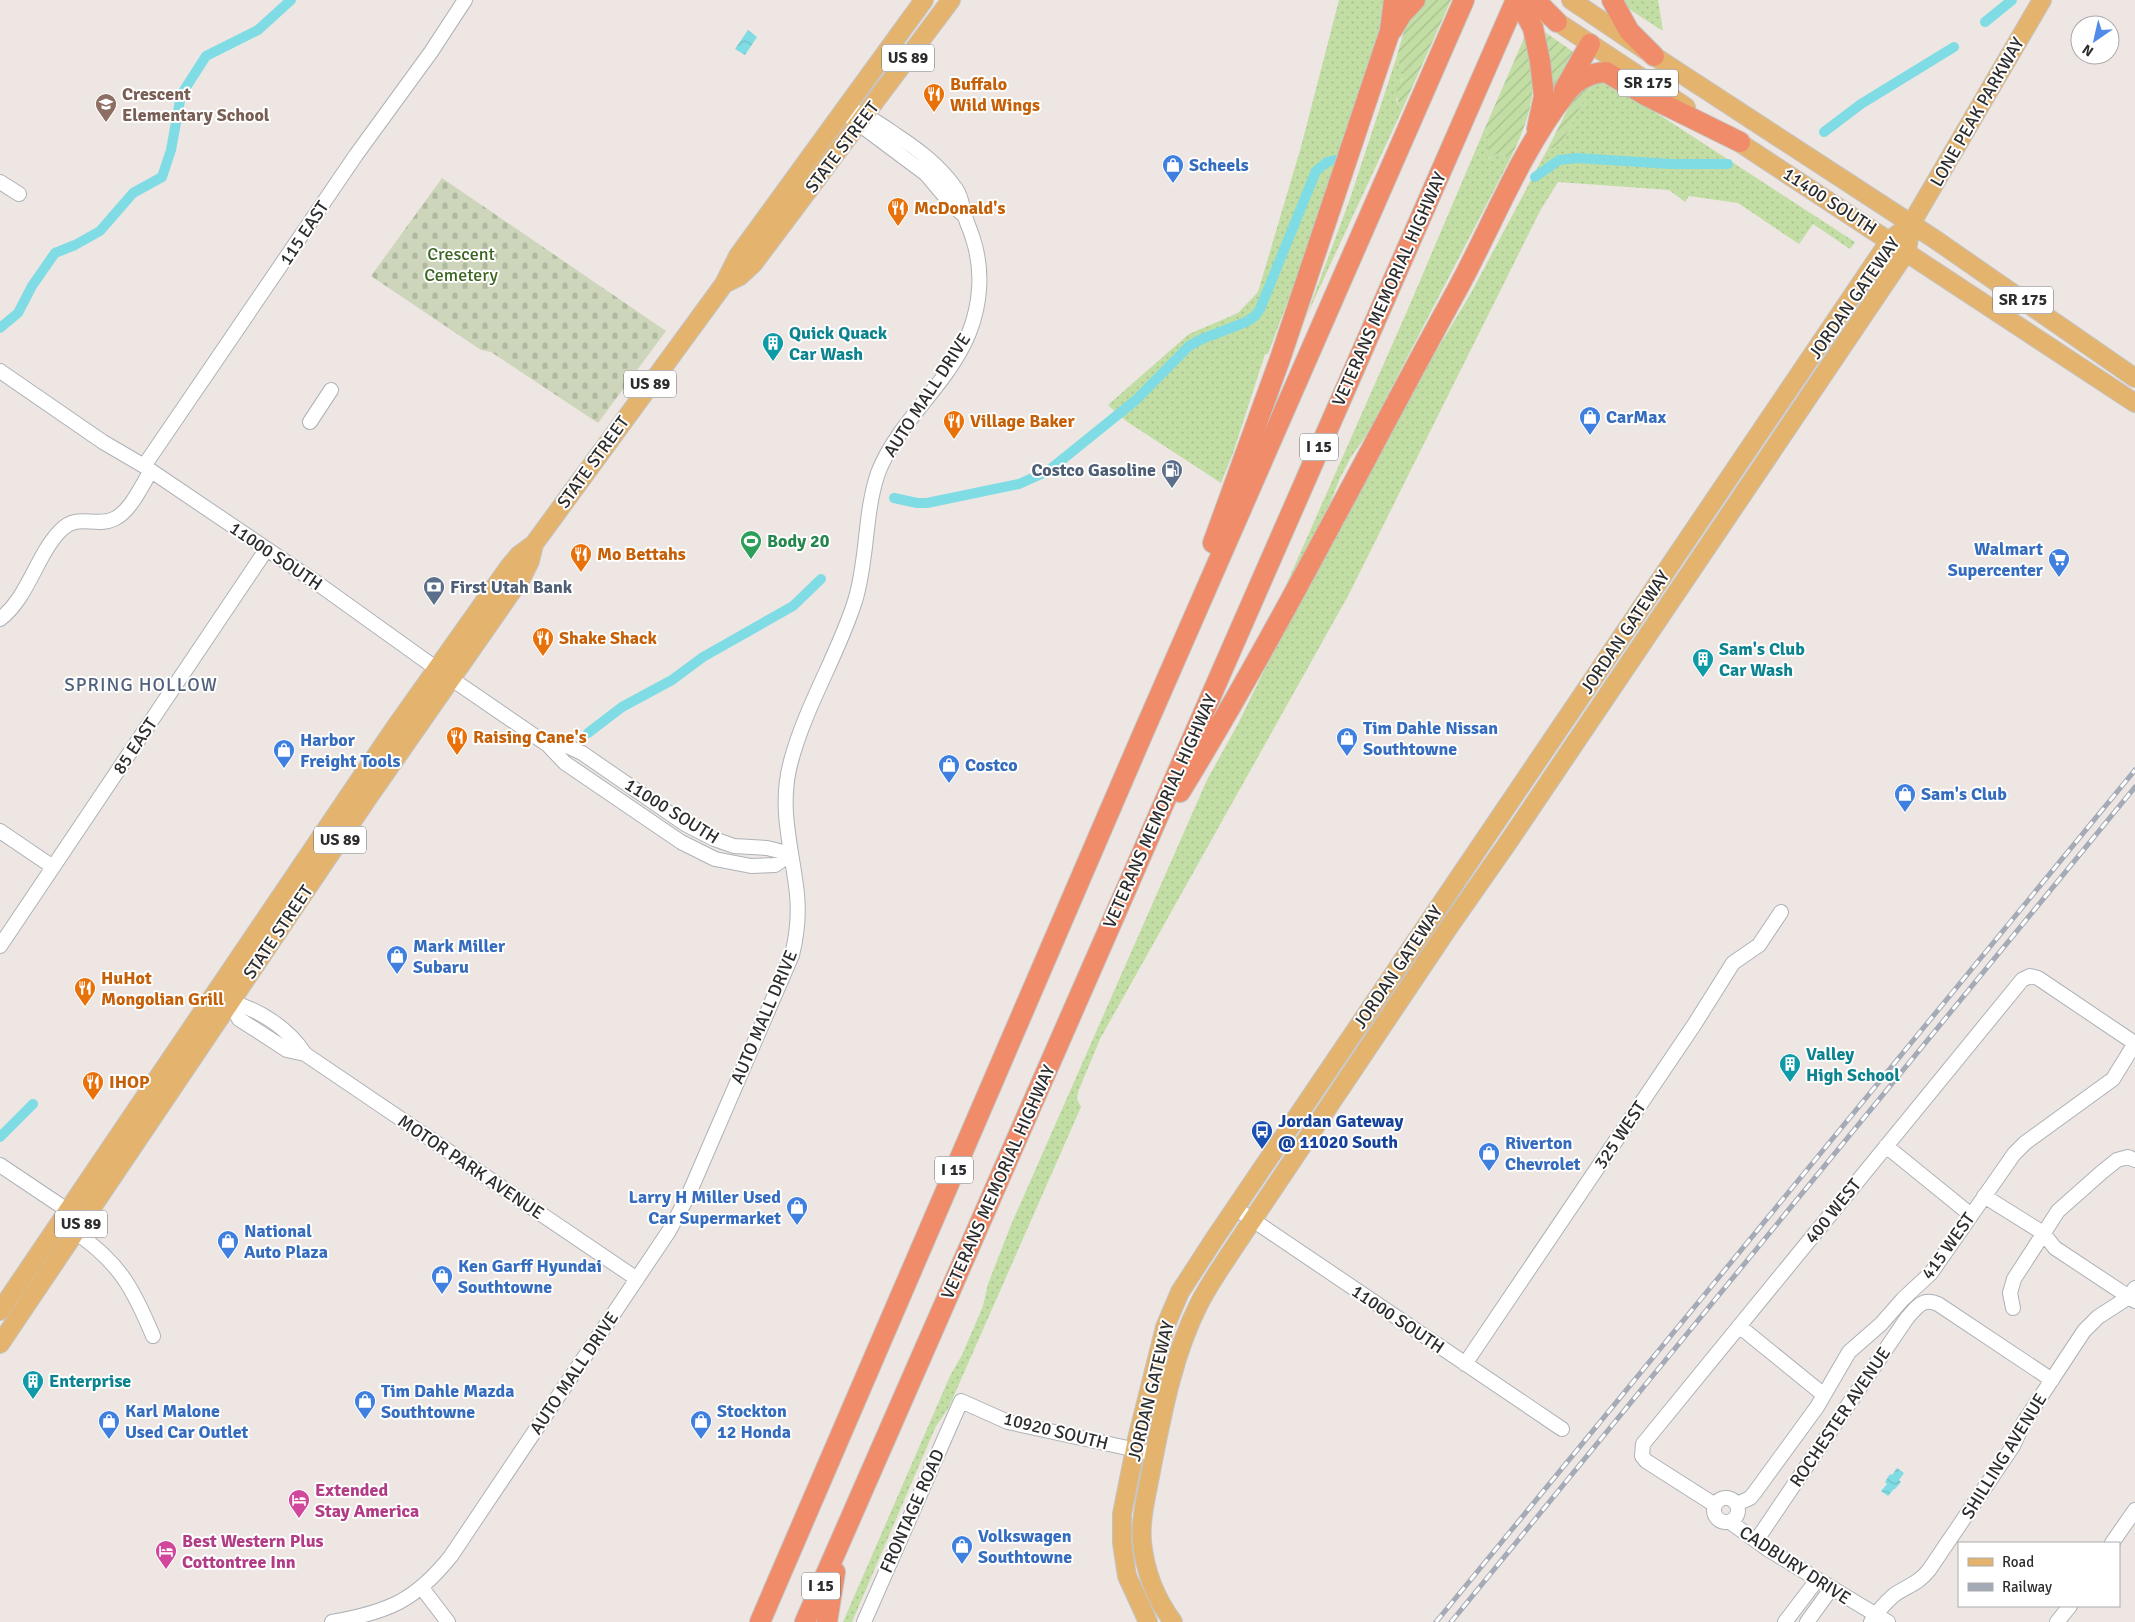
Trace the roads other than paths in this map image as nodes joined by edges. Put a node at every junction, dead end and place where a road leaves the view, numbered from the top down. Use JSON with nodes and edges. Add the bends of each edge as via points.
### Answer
{"nodes":[{"id":1,"x":465,"y":0,"type":"edge"},
{"id":2,"x":924,"y":0,"type":"edge"},
{"id":3,"x":951,"y":0,"type":"edge"},
{"id":4,"x":1394,"y":0,"type":"edge"},
{"id":5,"x":1415,"y":0,"type":"edge"},
{"id":6,"x":1517,"y":0,"type":"edge"},
{"id":7,"x":1524,"y":0,"type":"edge"},
{"id":8,"x":1535,"y":0,"type":"edge"},
{"id":9,"x":1571,"y":0,"type":"edge"},
{"id":10,"x":1612,"y":0,"type":"edge"},
{"id":11,"x":2042,"y":0,"type":"edge"},
{"id":12,"x":1462,"y":4,"type":"edge"},
{"id":13,"x":1558,"y":22,"type":"junction"},
{"id":14,"x":1390,"y":31,"type":"junction"},
{"id":15,"x":1590,"y":44,"type":"junction"},
{"id":16,"x":1654,"y":56,"type":"junction"},
{"id":17,"x":845,"y":108,"type":"junction"},
{"id":18,"x":1555,"y":110,"type":"junction"},
{"id":19,"x":862,"y":120,"type":"junction"},
{"id":20,"x":1535,"y":138,"type":"junction"},
{"id":21,"x":1740,"y":142,"type":"junction"},
{"id":22,"x":0,"y":182,"type":"edge"},
{"id":23,"x":18,"y":194,"type":"dead end"},
{"id":24,"x":1911,"y":224,"type":"junction"},
{"id":25,"x":1890,"y":240,"type":"junction"},
{"id":26,"x":1907,"y":251,"type":"junction"},
{"id":27,"x":724,"y":284,"type":"junction"},
{"id":28,"x":0,"y":371,"type":"edge"},
{"id":29,"x":2135,"y":378,"type":"edge"},
{"id":30,"x":331,"y":390,"type":"dead end"},
{"id":31,"x":2135,"y":403,"type":"edge"},
{"id":32,"x":310,"y":422,"type":"dead end"},
{"id":33,"x":147,"y":469,"type":"junction"},
{"id":34,"x":266,"y":550,"type":"junction"},
{"id":35,"x":0,"y":619,"type":"edge"},
{"id":36,"x":443,"y":674,"type":"junction"},
{"id":37,"x":1581,"y":697,"type":"junction"},
{"id":38,"x":1599,"y":709,"type":"junction"},
{"id":39,"x":1144,"y":731,"type":"junction"},
{"id":40,"x":0,"y":831,"type":"edge"},
{"id":41,"x":791,"y":854,"type":"junction"},
{"id":42,"x":1140,"y":858,"type":"junction"},
{"id":43,"x":53,"y":867,"type":"junction"},
{"id":44,"x":1781,"y":912,"type":"dead end"},
{"id":45,"x":0,"y":946,"type":"edge"},
{"id":46,"x":230,"y":1002,"type":"junction"},
{"id":47,"x":2134,"y":1045,"type":"edge"},
{"id":48,"x":1886,"y":1146,"type":"junction"},
{"id":49,"x":2135,"y":1160,"type":"edge"},
{"id":50,"x":0,"y":1165,"type":"edge"},
{"id":51,"x":1984,"y":1196,"type":"junction"},
{"id":52,"x":1235,"y":1208,"type":"junction"},
{"id":53,"x":1971,"y":1215,"type":"junction"},
{"id":54,"x":1253,"y":1220,"type":"junction"},
{"id":55,"x":72,"y":1224,"type":"junction"},
{"id":56,"x":2043,"y":1233,"type":"junction"},
{"id":57,"x":27,"y":1272,"type":"junction"},
{"id":58,"x":637,"y":1279,"type":"junction"},
{"id":59,"x":2133,"y":1295,"type":"edge"},
{"id":60,"x":2013,"y":1308,"type":"dead end"},
{"id":61,"x":0,"y":1311,"type":"edge"},
{"id":62,"x":1739,"y":1326,"type":"junction"},
{"id":63,"x":0,"y":1331,"type":"edge"},
{"id":64,"x":153,"y":1336,"type":"dead end"},
{"id":65,"x":0,"y":1344,"type":"edge"},
{"id":66,"x":1465,"y":1364,"type":"junction"},
{"id":67,"x":2052,"y":1380,"type":"junction"},
{"id":68,"x":1824,"y":1395,"type":"junction"},
{"id":69,"x":961,"y":1401,"type":"joint"},
{"id":70,"x":1562,"y":1428,"type":"dead end"},
{"id":71,"x":1135,"y":1450,"type":"junction"},
{"id":72,"x":1155,"y":1454,"type":"junction"},
{"id":73,"x":1737,"y":1504,"type":"junction"},
{"id":74,"x":1715,"y":1505,"type":"junction"},
{"id":75,"x":2135,"y":1510,"type":"edge"},
{"id":76,"x":1730,"y":1522,"type":"junction"},
{"id":77,"x":1756,"y":1541,"type":"junction"},
{"id":78,"x":2113,"y":1542,"type":"edge"},
{"id":79,"x":838,"y":1550,"type":"junction"},
{"id":80,"x":1817,"y":1580,"type":"junction"},
{"id":81,"x":422,"y":1588,"type":"junction"},
{"id":82,"x":1831,"y":1589,"type":"junction"},
{"id":83,"x":2069,"y":1607,"type":"edge"},
{"id":84,"x":763,"y":1616,"type":"edge"},
{"id":85,"x":1878,"y":1620,"type":"edge"},
{"id":86,"x":332,"y":1622,"type":"edge"},
{"id":87,"x":448,"y":1622,"type":"edge"},
{"id":88,"x":747,"y":1622,"type":"edge"},
{"id":89,"x":805,"y":1622,"type":"edge"},
{"id":90,"x":827,"y":1622,"type":"edge"},
{"id":91,"x":864,"y":1622,"type":"edge"},
{"id":92,"x":1148,"y":1622,"type":"edge"},
{"id":93,"x":1173,"y":1622,"type":"edge"},
{"id":94,"x":1785,"y":1622,"type":"edge"},
{"id":95,"x":1807,"y":1622,"type":"edge"},
{"id":96,"x":2058,"y":1622,"type":"edge"}],
"edges":[{"from":1,"to":33,"type":"street","name":"115 EAST","via":[[407,87],[356,155]]},
{"from":2,"to":17,"type":"main road","name":"STATE STREET","number":"US 89"},
{"from":3,"to":19,"type":"main road","name":"STATE STREET","number":"US 89"},
{"from":4,"to":14,"type":"highway"},
{"from":5,"to":14,"type":"highway"},
{"from":6,"to":20,"type":"highway","via":[[1533,28],[1540,61],[1544,96]]},
{"from":6,"to":42,"type":"highway","name":"VETERANS MEMORIAL HIGHWAY","number":"I 15"},
{"from":7,"to":13,"type":"main road","name":"11400 SOUTH","number":"SR 175"},
{"from":8,"to":13,"type":"highway"},
{"from":9,"to":16,"type":"main road","name":"11400 SOUTH","number":"SR 175"},
{"from":10,"to":16,"type":"highway","via":[[1629,31]]},
{"from":11,"to":24,"type":"main road","name":"LONE PEAK PARKWAY"},
{"from":12,"to":39,"type":"highway","number":"I 15"},
{"from":13,"to":15,"type":"main road","name":"11400 SOUTH","number":"SR 175"},
{"from":14,"to":39,"type":"highway","via":[[1280,359],[1221,520],[1143,705]]},
{"from":15,"to":18,"type":"highway"},
{"from":15,"to":21,"type":"main road","name":"11400 SOUTH","number":"SR 175"},
{"from":16,"to":24,"type":"main road","name":"11400 SOUTH","number":"SR 175"},
{"from":17,"to":19,"type":"street","name":"AUTO MALL DRIVE"},
{"from":17,"to":27,"type":"main road","name":"STATE STREET","number":"US 89","via":[[738,256]]},
{"from":18,"to":20,"type":"highway"},
{"from":18,"to":21,"type":"highway","via":[[1579,79],[1606,72]]},
{"from":19,"to":27,"type":"main road","name":"STATE STREET","number":"US 89","via":[[753,264]]},
{"from":19,"to":41,"type":"street","name":"AUTO MALL DRIVE","via":[[932,160],[949,179],[959,195],[973,240],[979,265],[979,294],[974,320],[957,356],[897,439],[879,472],[854,604],[790,761],[785,814]]},
{"from":20,"to":42,"type":"highway","via":[[1234,705]]},
{"from":21,"to":25,"type":"main road","name":"11400 SOUTH","number":"SR 175"},
{"from":22,"to":23,"type":"street"},
{"from":24,"to":25,"type":"main road","name":"JORDAN GATEWAY"},
{"from":24,"to":26,"type":"main road","name":"JORDAN GATEWAY"},
{"from":24,"to":29,"type":"main road","name":"11400 SOUTH","number":"SR 175"},
{"from":25,"to":26,"type":"main road","name":"11400 SOUTH","number":"SR 175"},
{"from":25,"to":37,"type":"main road","name":"JORDAN GATEWAY"},
{"from":26,"to":31,"type":"main road","name":"11400 SOUTH","number":"SR 175"},
{"from":26,"to":38,"type":"main road","name":"JORDAN GATEWAY"},
{"from":27,"to":36,"type":"main road","name":"STATE STREET","number":"US 89","via":[[534,544],[509,567]]},
{"from":28,"to":33,"type":"street","name":"11000 SOUTH"},
{"from":30,"to":32,"type":"street"},
{"from":33,"to":34,"type":"street","name":"11000 SOUTH"},
{"from":33,"to":35,"type":"street","name":"115 EAST","via":[[127,507],[114,518],[82,520],[60,531]]},
{"from":34,"to":36,"type":"street","name":"11000 SOUTH"},
{"from":34,"to":43,"type":"street","name":"85 EAST"},
{"from":36,"to":41,"type":"street","name":"11000 SOUTH","via":[[548,745],[565,763],[704,854],[732,864],[760,867],[775,865]]},
{"from":36,"to":46,"type":"main road","name":"STATE STREET","number":"US 89"},
{"from":36,"to":55,"type":"main road","name":"STATE STREET","number":"US 89","via":[[142,1102]]},
{"from":37,"to":38,"type":"main road"},
{"from":37,"to":52,"type":"main road","name":"JORDAN GATEWAY"},
{"from":38,"to":54,"type":"main road","name":"JORDAN GATEWAY"},
{"from":39,"to":84,"type":"highway","number":"I 15"},
{"from":40,"to":43,"type":"street"},
{"from":41,"to":58,"type":"street","name":"AUTO MALL DRIVE","via":[[798,896],[792,956],[679,1214]]},
{"from":42,"to":79,"type":"highway","name":"VETERANS MEMORIAL HIGHWAY","number":"I 15"},
{"from":43,"to":45,"type":"street","name":"85 EAST"},
{"from":44,"to":66,"type":"street","name":"325 WEST","via":[[1759,945],[1733,963]]},
{"from":46,"to":55,"type":"main road","name":"STATE STREET","number":"US 89"},
{"from":46,"to":58,"type":"street","name":"MOTOR PARK AVENUE","via":[[239,1019],[287,1050],[305,1054]]},
{"from":47,"to":48,"type":"street","name":"400 WEST","via":[[2126,1036],[2038,978],[2030,976],[2022,980]]},
{"from":47,"to":51,"type":"street","name":"415 WEST","via":[[2112,1079],[2025,1143]]},
{"from":48,"to":53,"type":"street"},
{"from":48,"to":62,"type":"street","name":"400 WEST"},
{"from":49,"to":56,"type":"street","via":[[2122,1158],[2102,1172],[2065,1203]]},
{"from":50,"to":55,"type":"street"},
{"from":51,"to":53,"type":"street","name":"415 WEST"},
{"from":51,"to":56,"type":"street"},
{"from":52,"to":54,"type":"street","name":"11000 SOUTH"},
{"from":52,"to":71,"type":"main road","name":"JORDAN GATEWAY","via":[[1180,1292],[1164,1327]]},
{"from":53,"to":68,"type":"street","name":"415 WEST","via":[[1931,1273],[1849,1352]]},
{"from":54,"to":66,"type":"street","name":"11000 SOUTH"},
{"from":54,"to":72,"type":"main road","name":"JORDAN GATEWAY","via":[[1199,1302],[1185,1335]]},
{"from":55,"to":57,"type":"main road","name":"STATE STREET","number":"US 89"},
{"from":55,"to":64,"type":"street","via":[[94,1255],[111,1261],[132,1289]]},
{"from":55,"to":65,"type":"main road","name":"STATE STREET","number":"US 89"},
{"from":56,"to":59,"type":"street","via":[[2055,1248]]},
{"from":56,"to":60,"type":"street","via":[[2014,1279],[2010,1293]]},
{"from":57,"to":61,"type":"main road","name":"STATE STREET","number":"US 89"},
{"from":57,"to":63,"type":"main road","via":[[31,1280],[29,1287]]},
{"from":58,"to":81,"type":"street","name":"AUTO MALL DRIVE","via":[[451,1556]]},
{"from":59,"to":67,"type":"street","name":"SHILLING AVENUE","via":[[2090,1323]]},
{"from":62,"to":68,"type":"street"},
{"from":62,"to":74,"type":"street","name":"400 WEST","via":[[1646,1439],[1641,1450],[1646,1461]]},
{"from":66,"to":70,"type":"street","name":"11000 SOUTH"},
{"from":67,"to":77,"type":"street","name":"ROCHESTER AVENUE","via":[[1938,1304],[1930,1300],[1922,1303],[1907,1318]]},
{"from":67,"to":85,"type":"street","name":"SHILLING AVENUE","via":[[2024,1422],[2013,1446],[1929,1570],[1922,1579],[1895,1595]]},
{"from":68,"to":73,"type":"street","name":"415 WEST","via":[[1755,1492]]},
{"from":69,"to":71,"type":"street","name":"10920 SOUTH","via":[[1008,1422]]},
{"from":69,"to":91,"type":"street","name":"FRONTAGE ROAD"},
{"from":71,"to":72,"type":"street","name":"10920 SOUTH"},
{"from":71,"to":92,"type":"main road","name":"JORDAN GATEWAY","via":[[1122,1514],[1122,1543],[1127,1576]]},
{"from":72,"to":93,"type":"main road","name":"JORDAN GATEWAY","via":[[1143,1516],[1142,1542],[1148,1571],[1161,1606]]},
{"from":73,"to":74,"type":"street","via":[[1726,1497]]},
{"from":73,"to":76,"type":"street","via":[[1738,1513]]},
{"from":74,"to":76,"type":"street","via":[[1716,1516]]},
{"from":75,"to":78,"type":"street"},
{"from":76,"to":77,"type":"street","name":"CADBURY DRIVE"},
{"from":77,"to":80,"type":"street","name":"CADBURY DRIVE"},
{"from":79,"to":89,"type":"highway","name":"VETERANS MEMORIAL HIGHWAY","number":"I 15"},
{"from":79,"to":90,"type":"highway"},
{"from":80,"to":82,"type":"street","name":"CADBURY DRIVE"},
{"from":80,"to":94,"type":"street"},
{"from":81,"to":86,"type":"street","name":"AUTO MALL DRIVE","via":[[391,1607]]},
{"from":81,"to":87,"type":"street"},
{"from":82,"to":85,"type":"street","name":"CADBURY DRIVE"},
{"from":82,"to":95,"type":"street"},
{"from":83,"to":96,"type":"street"},
{"from":84,"to":88,"type":"highway"}]}
